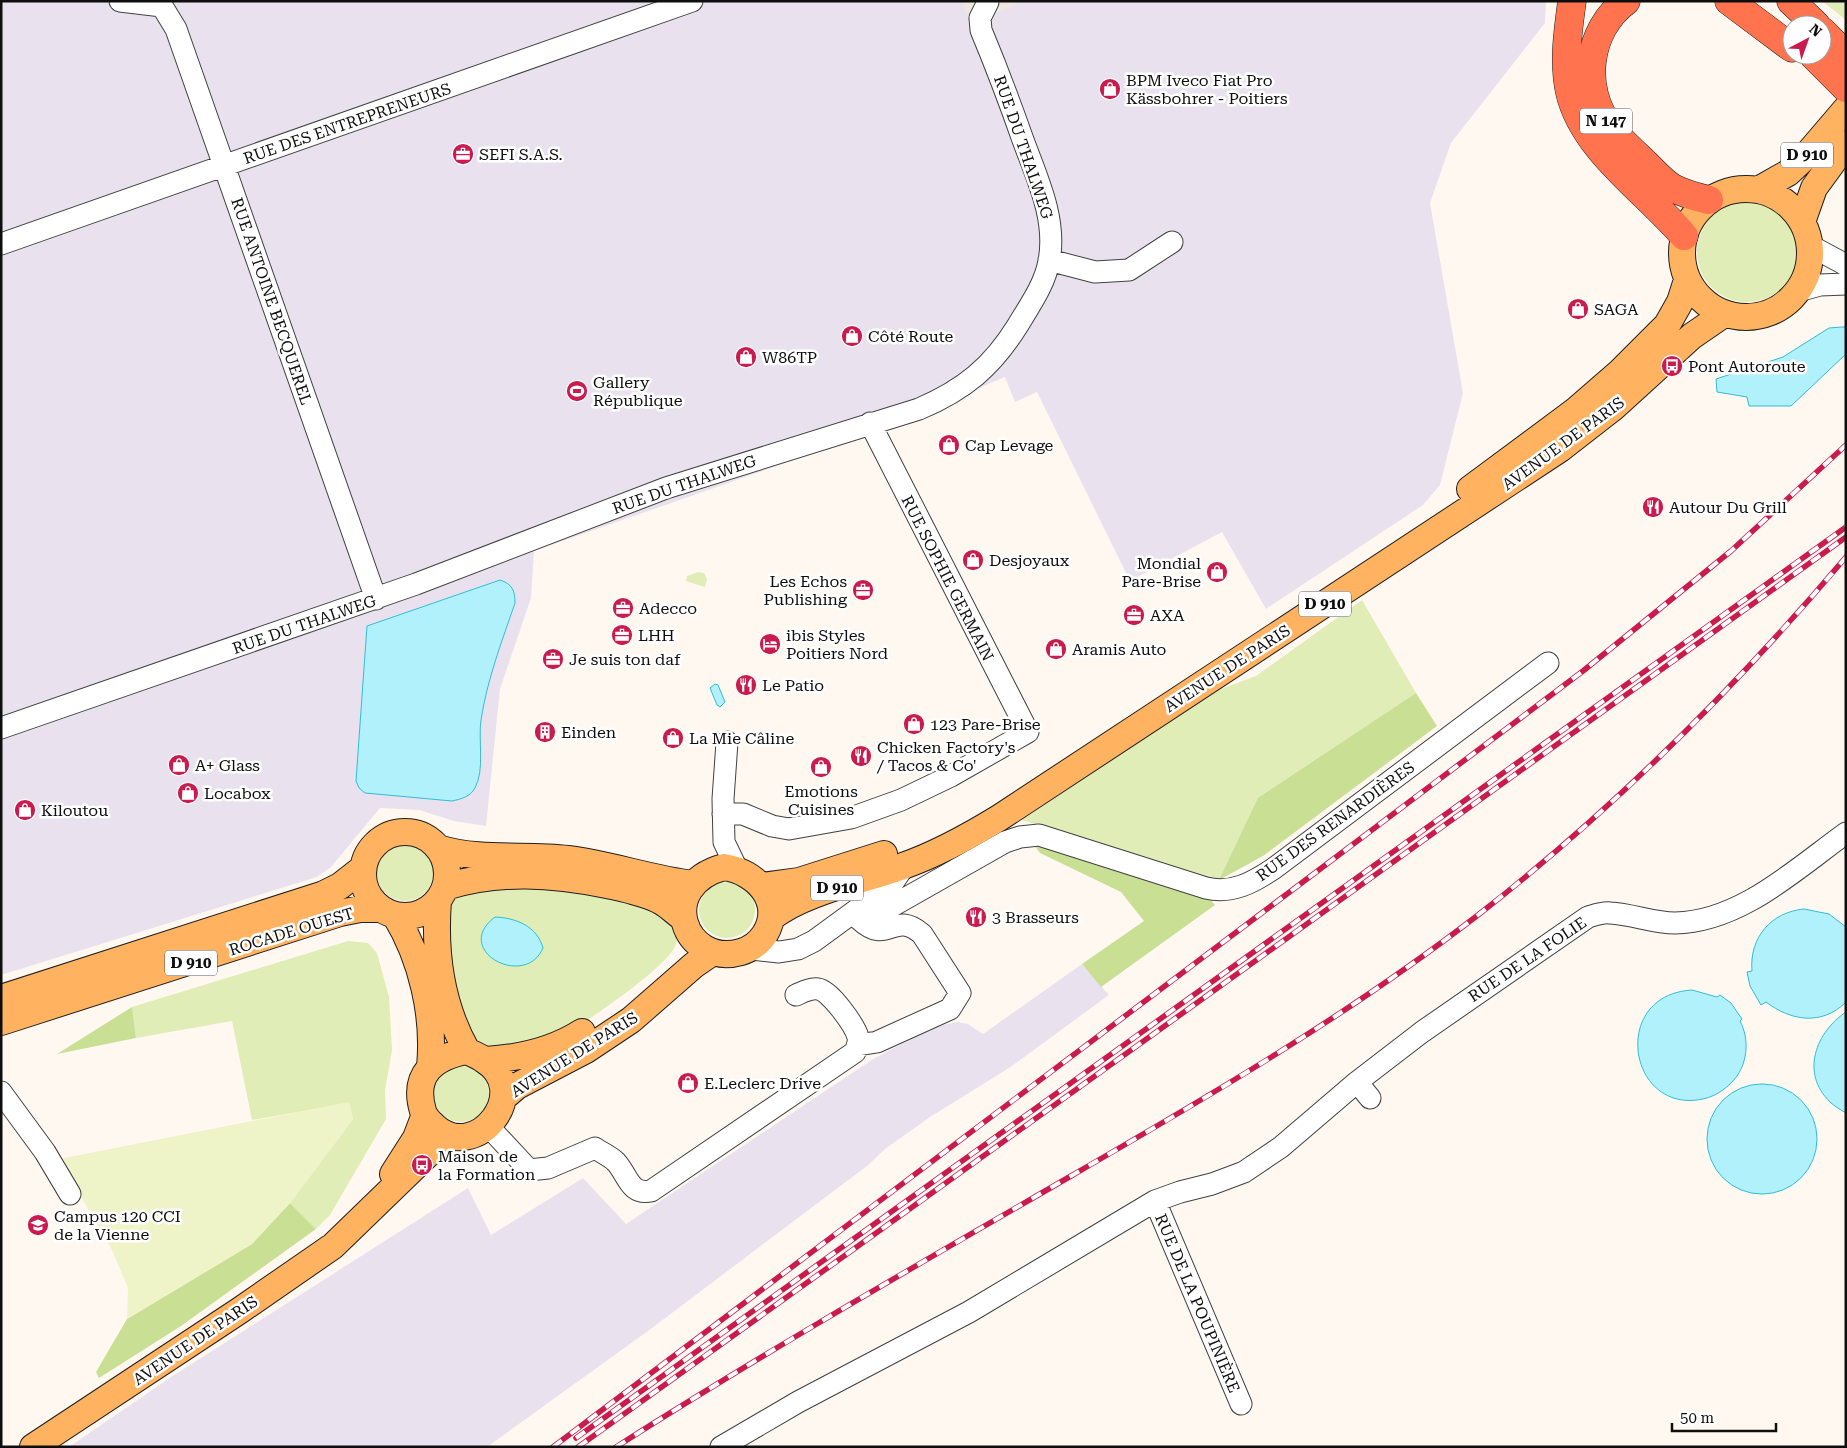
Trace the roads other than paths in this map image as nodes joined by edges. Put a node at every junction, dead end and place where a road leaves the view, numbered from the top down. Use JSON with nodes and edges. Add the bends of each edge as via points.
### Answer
{"nodes":[{"id":1,"x":120,"y":1,"type":"edge"},
{"id":2,"x":692,"y":1,"type":"edge"},
{"id":3,"x":988,"y":1,"type":"edge"},
{"id":4,"x":1572,"y":1,"type":"edge"},
{"id":5,"x":1626,"y":1,"type":"edge"},
{"id":6,"x":1729,"y":1,"type":"edge"},
{"id":7,"x":1757,"y":1,"type":"edge"},
{"id":8,"x":1791,"y":1,"type":"edge"},
{"id":9,"x":1806,"y":15,"type":"edge"},
{"id":10,"x":1782,"y":25,"type":"edge"},
{"id":11,"x":1782,"y":41,"type":"edge"},
{"id":12,"x":1832,"y":65,"type":"edge"},
{"id":13,"x":1846,"y":88,"type":"edge"},
{"id":14,"x":1846,"y":109,"type":"edge"},
{"id":15,"x":1846,"y":144,"type":"edge"},
{"id":16,"x":225,"y":166,"type":"junction"},
{"id":17,"x":1758,"y":190,"type":"junction"},
{"id":18,"x":1709,"y":200,"type":"junction"},
{"id":19,"x":1806,"y":233,"type":"junction"},
{"id":20,"x":1684,"y":236,"type":"junction"},
{"id":21,"x":1172,"y":242,"type":"dead end"},
{"id":22,"x":1,"y":244,"type":"edge"},
{"id":23,"x":1050,"y":260,"type":"junction"},
{"id":24,"x":1846,"y":265,"type":"edge"},
{"id":25,"x":1687,"y":280,"type":"junction"},
{"id":26,"x":1846,"y":284,"type":"edge"},
{"id":27,"x":1798,"y":290,"type":"junction"},
{"id":28,"x":1724,"y":314,"type":"junction"},
{"id":29,"x":870,"y":423,"type":"junction"},
{"id":30,"x":376,"y":599,"type":"junction"},
{"id":31,"x":1548,"y":663,"type":"dead end"},
{"id":32,"x":1,"y":728,"type":"edge"},
{"id":33,"x":727,"y":742,"type":"dead end"},
{"id":34,"x":723,"y":814,"type":"junction"},
{"id":35,"x":1846,"y":833,"type":"edge"},
{"id":36,"x":724,"y":842,"type":"junction"},
{"id":37,"x":438,"y":848,"type":"junction"},
{"id":38,"x":905,"y":866,"type":"junction"},
{"id":39,"x":363,"y":868,"type":"junction"},
{"id":40,"x":737,"y":869,"type":"junction"},
{"id":41,"x":701,"y":877,"type":"junction"},
{"id":42,"x":762,"y":886,"type":"junction"},
{"id":43,"x":442,"y":894,"type":"junction"},
{"id":44,"x":388,"y":912,"type":"junction"},
{"id":45,"x":856,"y":916,"type":"junction"},
{"id":46,"x":772,"y":917,"type":"junction"},
{"id":47,"x":686,"y":926,"type":"junction"},
{"id":48,"x":751,"y":949,"type":"junction"},
{"id":49,"x":713,"y":952,"type":"junction"},
{"id":50,"x":796,"y":995,"type":"dead end"},
{"id":51,"x":1,"y":998,"type":"edge"},
{"id":52,"x":1,"y":1022,"type":"edge"},
{"id":53,"x":858,"y":1045,"type":"junction"},
{"id":54,"x":476,"y":1056,"type":"junction"},
{"id":55,"x":1382,"y":1062,"type":"joint"},
{"id":56,"x":430,"y":1067,"type":"junction"},
{"id":57,"x":1356,"y":1082,"type":"junction"},
{"id":58,"x":1,"y":1092,"type":"edge"},
{"id":59,"x":503,"y":1098,"type":"junction"},
{"id":60,"x":1370,"y":1098,"type":"dead end"},
{"id":61,"x":424,"y":1117,"type":"junction"},
{"id":62,"x":489,"y":1127,"type":"junction"},
{"id":63,"x":452,"y":1136,"type":"junction"},
{"id":64,"x":70,"y":1194,"type":"dead end"},
{"id":65,"x":1155,"y":1201,"type":"junction"},
{"id":66,"x":353,"y":1227,"type":"junction"},
{"id":67,"x":1241,"y":1404,"type":"dead end"},
{"id":68,"x":33,"y":1447,"type":"edge"},
{"id":69,"x":721,"y":1447,"type":"edge"}],
"edges":[{"from":1,"to":16,"type":"street","name":"RUE ANTOINE BECQUEREL","via":[[162,6],[176,29]]},
{"from":2,"to":16,"type":"street","name":"RUE DES ENTREPRENEURS"},
{"from":3,"to":23,"type":"street","name":"RUE DU THALWEG","via":[[980,18],[981,30],[1044,196],[1051,226]]},
{"from":4,"to":20,"type":"highway","via":[[1567,74],[1578,117],[1601,150]]},
{"from":5,"to":18,"type":"highway","number":"N 147","via":[[1604,25],[1594,49],[1591,82],[1597,105],[1609,127],[1667,184],[1688,195]]},
{"from":6,"to":11,"type":"highway"},
{"from":7,"to":10,"type":"highway"},
{"from":8,"to":9,"type":"highway"},
{"from":12,"to":13,"type":"highway"},
{"from":14,"to":17,"type":"main road","number":"D 910","via":[[1788,173]]},
{"from":15,"to":19,"type":"main road","number":"D 910","via":[[1814,188]]},
{"from":16,"to":22,"type":"street","name":"RUE DES ENTREPRENEURS"},
{"from":16,"to":30,"type":"street","name":"RUE ANTOINE BECQUEREL"},
{"from":17,"to":18,"type":"main road","via":[[1734,190]]},
{"from":17,"to":19,"type":"main road","via":[[1784,202]]},
{"from":18,"to":20,"type":"main road","via":[[1690,220]]},
{"from":19,"to":24,"type":"street"},
{"from":19,"to":27,"type":"main road","via":[[1807,273]]},
{"from":20,"to":25,"type":"main road","via":[[1682,250]]},
{"from":21,"to":23,"type":"street","via":[[1130,270],[1095,272]]},
{"from":23,"to":29,"type":"street","name":"RUE DU THALWEG","via":[[1034,300],[1008,342],[977,376],[949,396],[919,409]]},
{"from":25,"to":28,"type":"main road","via":[[1697,295]]},
{"from":25,"to":42,"type":"main road","name":"AVENUE DE PARIS","number":"D 910","via":[[1680,302],[1667,324],[1621,371],[1574,411],[1450,503],[1308,598],[968,818],[894,850],[799,881]]},
{"from":26,"to":27,"type":"street"},
{"from":27,"to":28,"type":"main road","via":[[1773,311],[1742,318]]},
{"from":28,"to":38,"type":"main road","name":"AVENUE DE PARIS","number":"D 910","via":[[1692,336],[1593,425],[1462,516],[999,818],[952,846]]},
{"from":29,"to":30,"type":"street","name":"RUE DU THALWEG","via":[[666,488]]},
{"from":29,"to":34,"type":"street","name":"RUE SOPHIE GERMAIN","via":[[1028,732],[951,776],[901,800],[851,818],[789,829],[743,814]]},
{"from":30,"to":32,"type":"street","name":"RUE DU THALWEG"},
{"from":31,"to":45,"type":"street","name":"RUE DES RENARDIÈRES","via":[[1249,884],[1215,890],[1039,835],[1020,837],[977,857],[878,915]]},
{"from":33,"to":34,"type":"street"},
{"from":34,"to":36,"type":"street"},
{"from":35,"to":55,"type":"street","name":"RUE DE LA FOLIE","via":[[1749,900],[1708,919],[1674,923],[1609,913],[1588,917]]},
{"from":36,"to":40,"type":"street"},
{"from":36,"to":41,"type":"street"},
{"from":37,"to":39,"type":"main road","via":[[418,834],[394,833],[373,846]]},
{"from":37,"to":41,"type":"main road","via":[[459,854],[585,862],[670,881]]},
{"from":37,"to":43,"type":"main road","via":[[448,874]]},
{"from":38,"to":45,"type":"street","name":"RUE DES RENARDIÈRES","via":[[892,884]]},
{"from":38,"to":46,"type":"main road","name":"AVENUE DE PARIS","number":"D 910","via":[[797,901]]},
{"from":39,"to":44,"type":"main road","via":[[366,891]]},
{"from":39,"to":51,"type":"main road","name":"ROCADE OUEST","number":"D 910","via":[[324,894]]},
{"from":40,"to":41,"type":"main road","via":[[724,867]]},
{"from":40,"to":42,"type":"main road"},
{"from":41,"to":47,"type":"main road","via":[[684,899]]},
{"from":42,"to":46,"type":"main road","via":[[770,900]]},
{"from":43,"to":44,"type":"main road","via":[[419,914]]},
{"from":43,"to":47,"type":"main road","via":[[493,876],[575,878],[627,889],[661,902]]},
{"from":43,"to":54,"type":"main road","via":[[435,937],[438,965],[451,1016]]},
{"from":44,"to":52,"type":"main road","name":"ROCADE OUEST","number":"D 910","via":[[360,909],[340,913]]},
{"from":44,"to":56,"type":"main road","via":[[409,938],[426,997],[432,1051]]},
{"from":45,"to":48,"type":"street","name":"RUE DES RENARDIÈRES","via":[[798,949],[779,952]]},
{"from":45,"to":53,"type":"street","via":[[875,931],[900,924],[915,928],[960,993],[950,1009],[878,1042]]},
{"from":46,"to":48,"type":"main road","via":[[764,935]]},
{"from":47,"to":49,"type":"main road","via":[[699,945]]},
{"from":47,"to":54,"type":"main road","name":"AVENUE DE PARIS","via":[[681,952],[665,969],[579,1034],[557,1046],[530,1054]]},
{"from":48,"to":49,"type":"main road","via":[[732,955]]},
{"from":49,"to":59,"type":"main road","name":"AVENUE DE PARIS","via":[[631,1020],[586,1050],[517,1086]]},
{"from":50,"to":53,"type":"street","via":[[808,990],[826,991],[858,1035]]},
{"from":53,"to":62,"type":"street","via":[[849,1057],[651,1191],[634,1188],[616,1162],[595,1148],[556,1165],[529,1170]]},
{"from":54,"to":56,"type":"main road","via":[[447,1055]]},
{"from":54,"to":59,"type":"main road","via":[[500,1077]]},
{"from":55,"to":57,"type":"street","name":"RUE DE LA POUPINIÈRE"},
{"from":56,"to":61,"type":"main road","via":[[422,1082],[419,1099]]},
{"from":57,"to":60,"type":"street"},
{"from":57,"to":65,"type":"street","name":"RUE DE LA POUPINIÈRE","via":[[1281,1147],[1244,1172]]},
{"from":58,"to":64,"type":"street","via":[[45,1152]]},
{"from":59,"to":62,"type":"main road"},
{"from":61,"to":63,"type":"main road"},
{"from":61,"to":66,"type":"main road","name":"AVENUE DE PARIS","via":[[401,1163]]},
{"from":62,"to":63,"type":"main road","via":[[472,1135]]},
{"from":63,"to":66,"type":"main road","name":"AVENUE DE PARIS","via":[[428,1154]]},
{"from":65,"to":67,"type":"street","name":"RUE DE LA POUPINIÈRE"},
{"from":65,"to":69,"type":"street","via":[[969,1312],[798,1402]]},
{"from":66,"to":68,"type":"main road","name":"AVENUE DE PARIS","via":[[302,1268]]}]}
